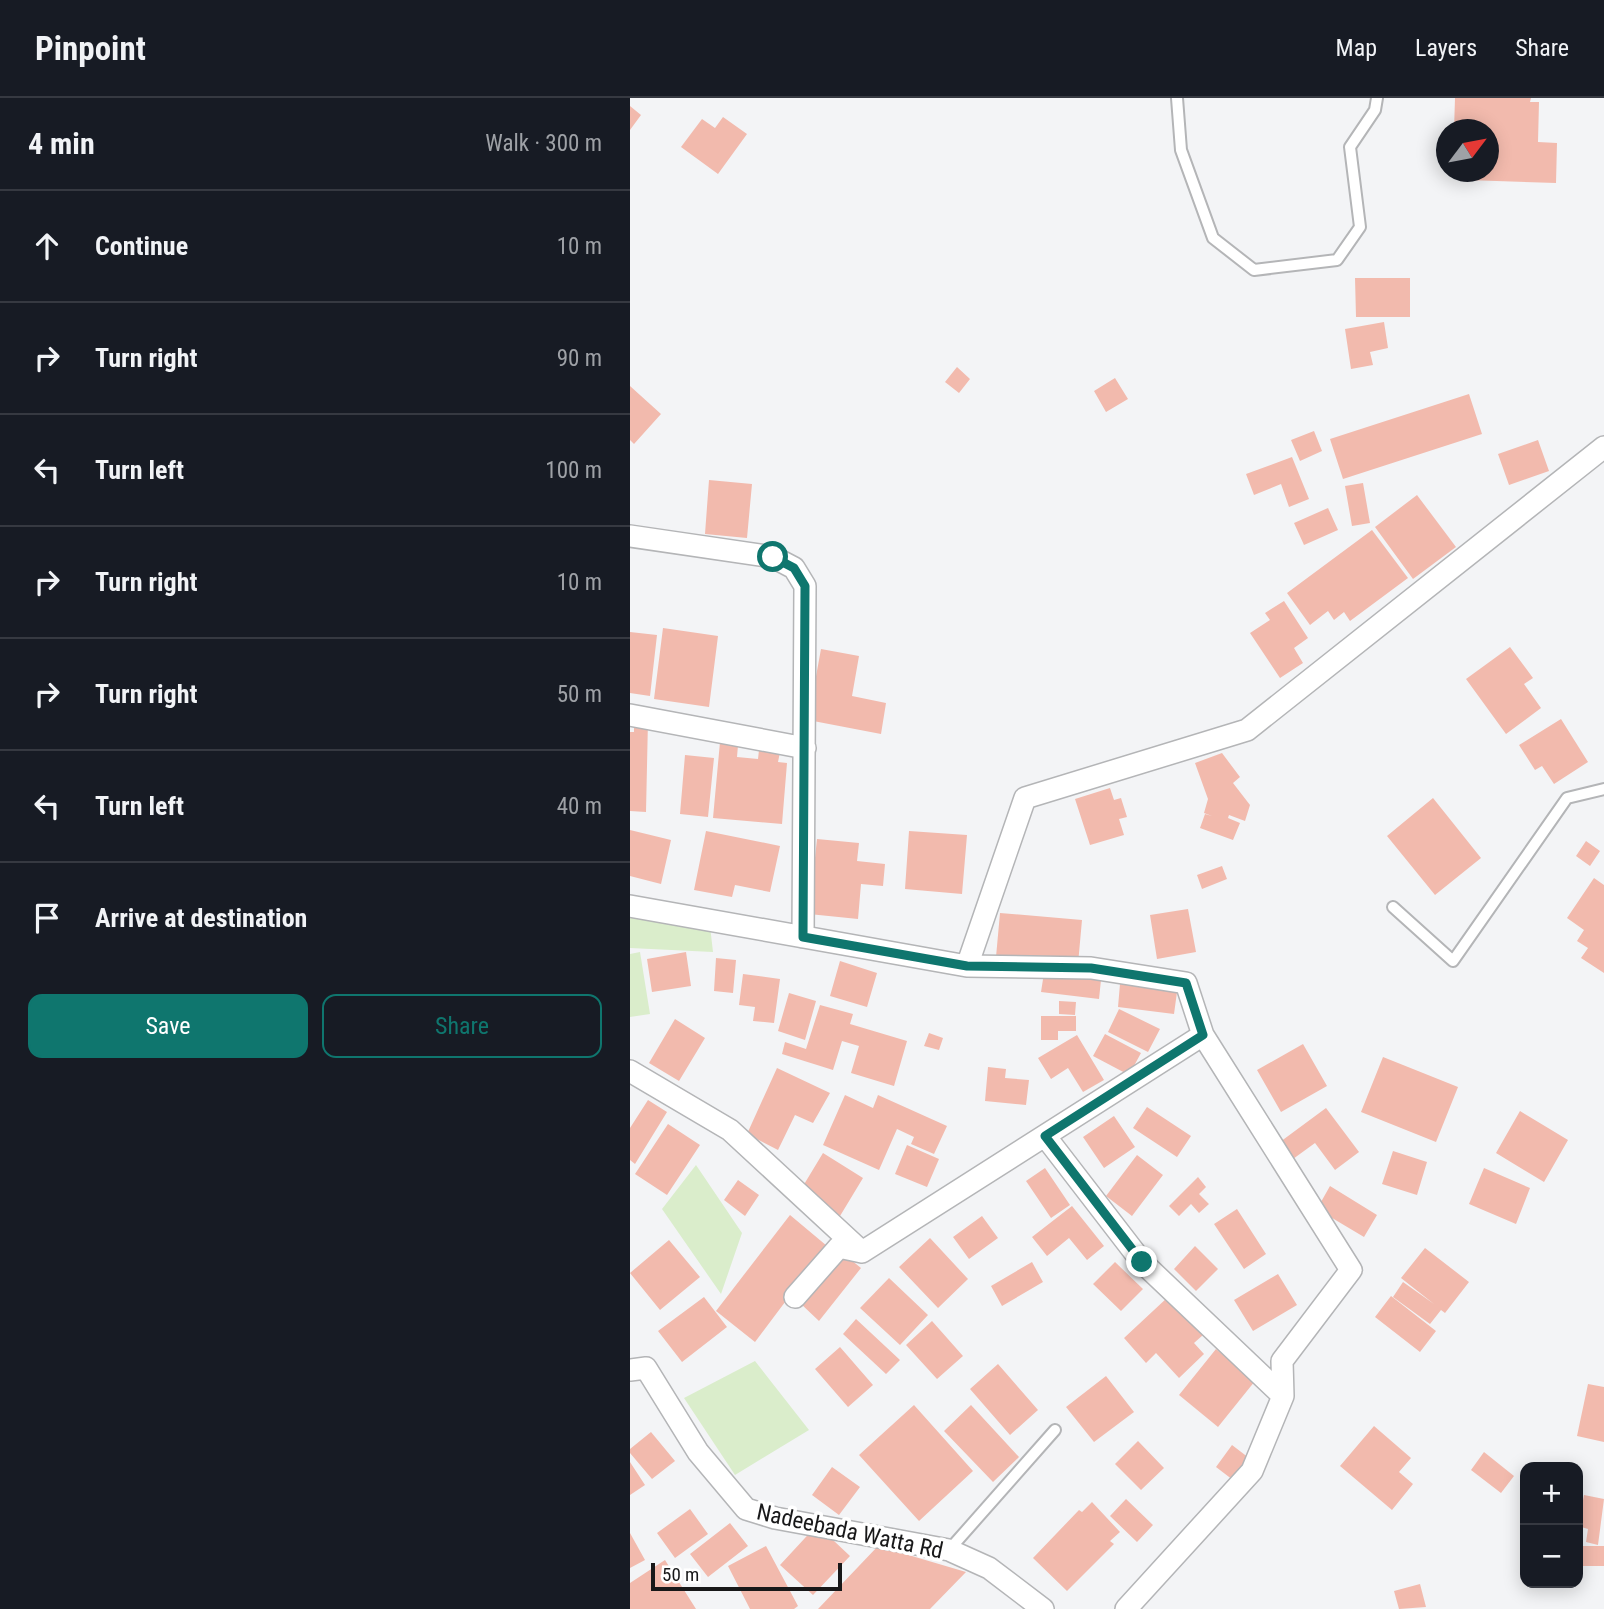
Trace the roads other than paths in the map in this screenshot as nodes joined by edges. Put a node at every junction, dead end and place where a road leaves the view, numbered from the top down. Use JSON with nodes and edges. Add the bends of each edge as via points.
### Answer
{"nodes":[{"id":1,"x":1177,"y":98,"type":"edge"},
{"id":2,"x":1377,"y":98,"type":"edge"},
{"id":3,"x":1604,"y":447,"type":"edge"},
{"id":4,"x":630,"y":536,"type":"edge"},
{"id":5,"x":630,"y":715,"type":"edge"},
{"id":6,"x":805,"y":748,"type":"junction"},
{"id":7,"x":1604,"y":789,"type":"edge"},
{"id":8,"x":630,"y":906,"type":"edge"},
{"id":9,"x":1393,"y":907,"type":"dead end"},
{"id":10,"x":803,"y":937,"type":"junction"},
{"id":11,"x":967,"y":966,"type":"junction"},
{"id":12,"x":1203,"y":1035,"type":"junction"},
{"id":13,"x":630,"y":1071,"type":"edge"},
{"id":14,"x":1045,"y":1136,"type":"junction"},
{"id":15,"x":862,"y":1252,"type":"junction"},
{"id":16,"x":795,"y":1297,"type":"dead end"},
{"id":17,"x":630,"y":1370,"type":"edge"},
{"id":18,"x":1283,"y":1395,"type":"junction"},
{"id":19,"x":1055,"y":1430,"type":"dead end"},
{"id":20,"x":949,"y":1550,"type":"junction"},
{"id":21,"x":1043,"y":1609,"type":"edge"},
{"id":22,"x":1126,"y":1609,"type":"edge"}],
"edges":[{"from":1,"to":2,"type":"lane","via":[[1181,150],[1213,238],[1254,270],[1337,260],[1360,227],[1350,147],[1375,110]]},
{"from":3,"to":11,"type":"street","via":[[1247,730],[1026,798]]},
{"from":4,"to":6,"type":"street","via":[[773,557],[794,568],[805,586]]},
{"from":5,"to":6,"type":"street"},
{"from":6,"to":10,"type":"street"},
{"from":7,"to":9,"type":"lane","via":[[1567,798],[1453,961]]},
{"from":8,"to":10,"type":"street"},
{"from":10,"to":11,"type":"street"},
{"from":11,"to":12,"type":"street","via":[[1091,968],[1186,983]]},
{"from":12,"to":14,"type":"street"},
{"from":12,"to":18,"type":"street","via":[[1351,1270],[1282,1361]]},
{"from":13,"to":15,"type":"street","via":[[730,1130]]},
{"from":14,"to":15,"type":"street"},
{"from":14,"to":18,"type":"street","via":[[1142,1262]]},
{"from":15,"to":16,"type":"street","via":[[839,1247]]},
{"from":17,"to":20,"type":"street","name":"Nadeebada Watta Rd","via":[[646,1368],[698,1452],[746,1509]]},
{"from":18,"to":22,"type":"street","via":[[1252,1471]]},
{"from":19,"to":20,"type":"lane"},
{"from":20,"to":21,"type":"street","name":"Nadeebada Watta Rd","via":[[989,1568]]}]}
